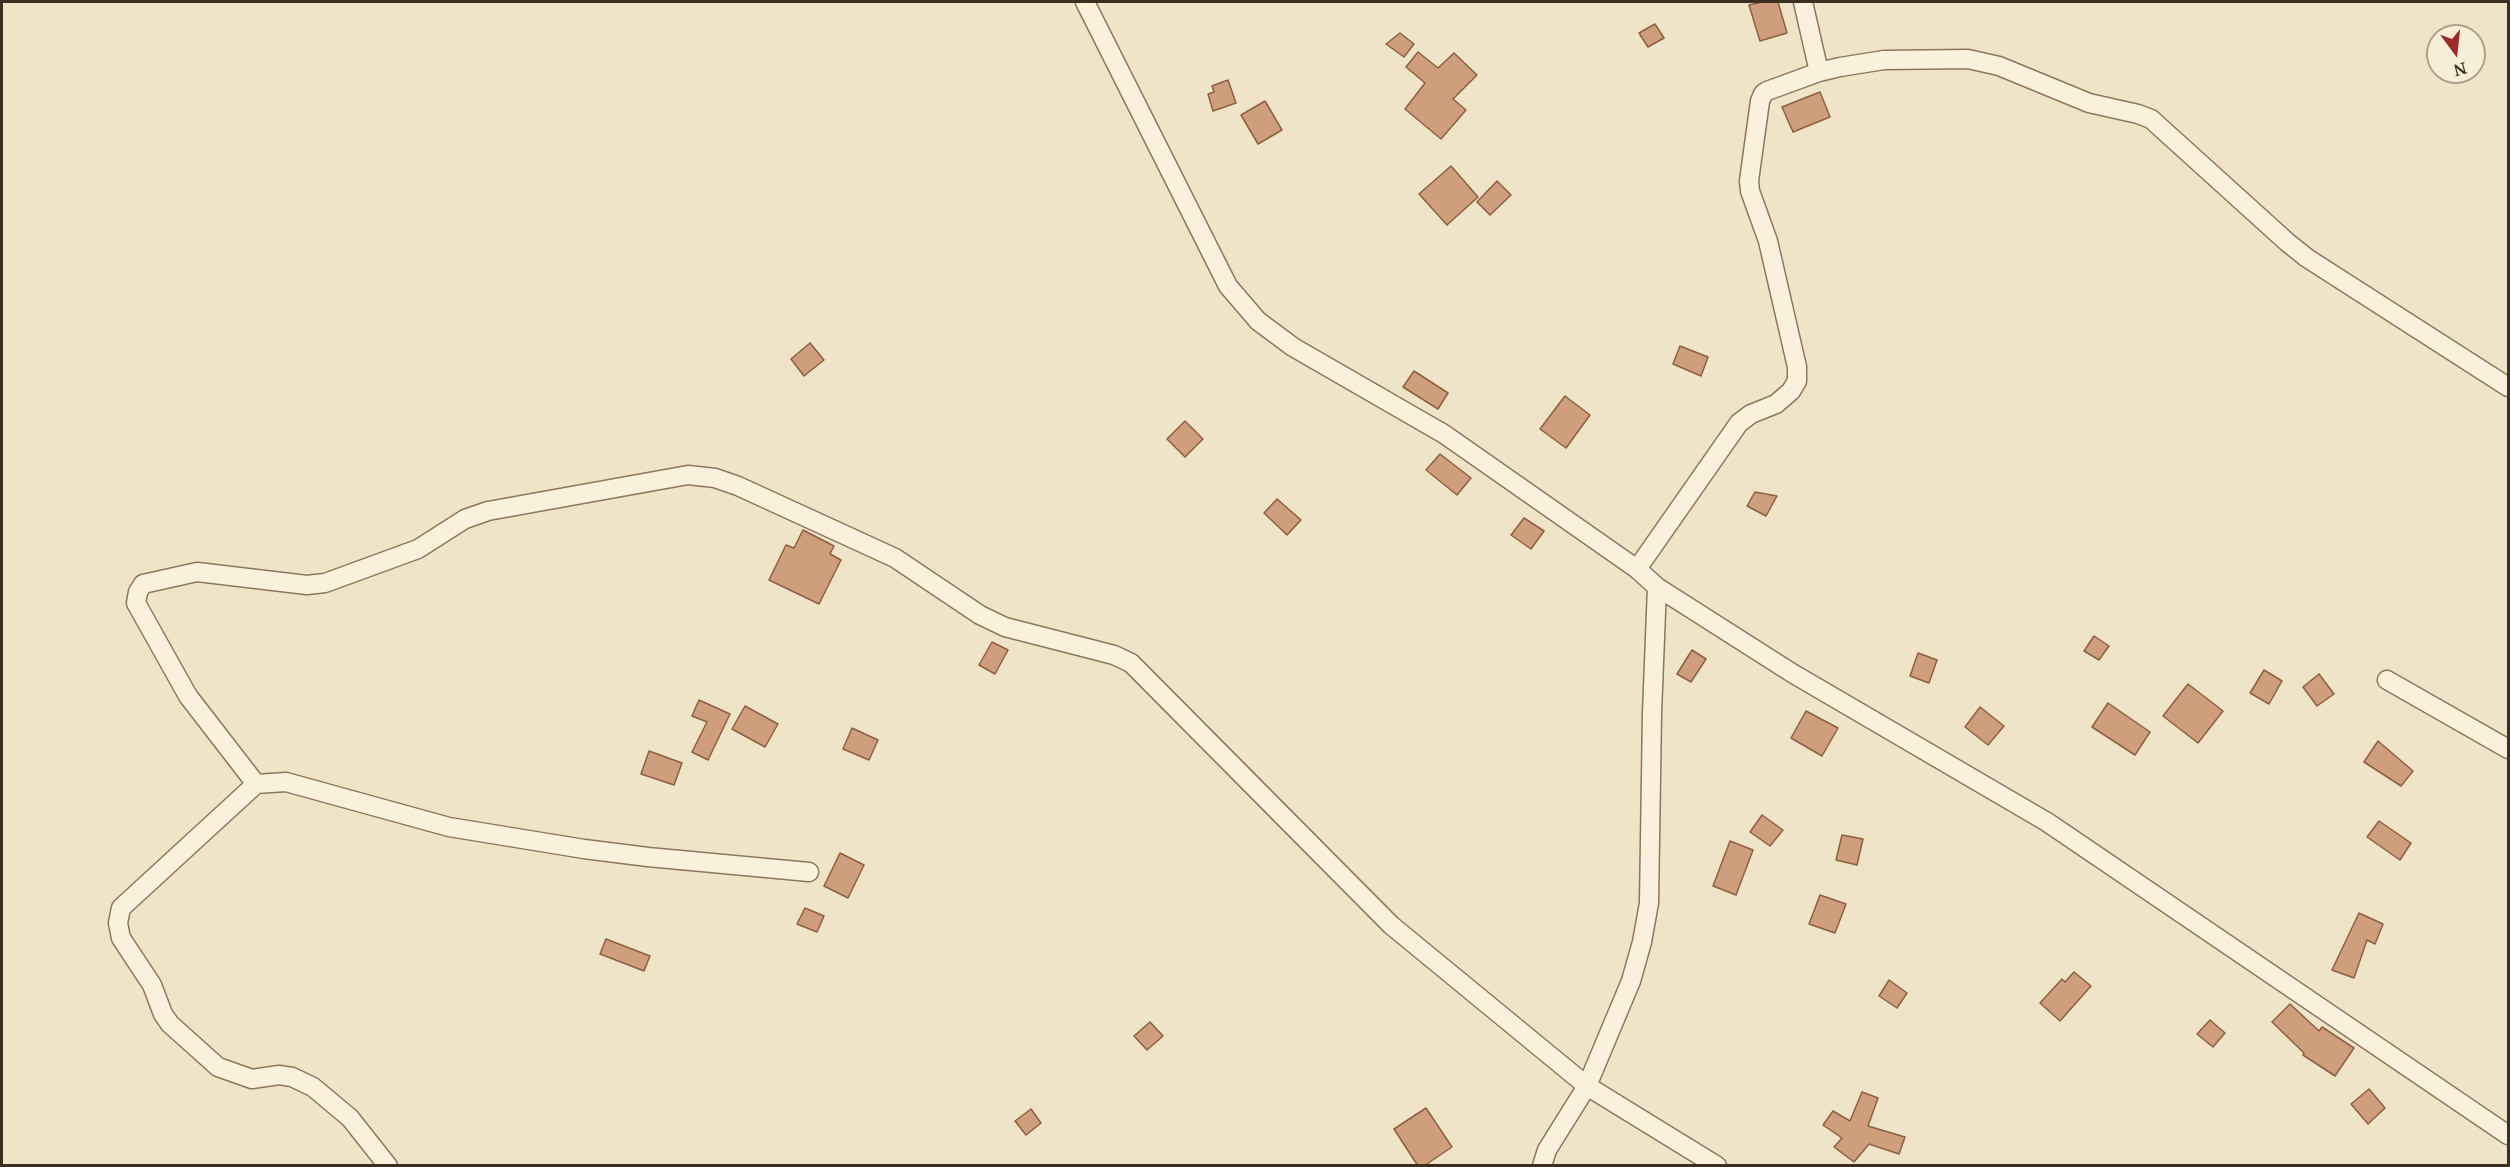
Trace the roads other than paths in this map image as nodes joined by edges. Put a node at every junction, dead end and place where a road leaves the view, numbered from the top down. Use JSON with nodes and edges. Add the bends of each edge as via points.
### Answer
{"nodes":[{"id":1,"x":1085,"y":2,"type":"edge"},
{"id":2,"x":1803,"y":2,"type":"edge"},
{"id":3,"x":1819,"y":72,"type":"junction"},
{"id":4,"x":2508,"y":387,"type":"edge"},
{"id":5,"x":1637,"y":569,"type":"junction"},
{"id":6,"x":1657,"y":587,"type":"junction"},
{"id":7,"x":2387,"y":680,"type":"dead end"},
{"id":8,"x":2508,"y":749,"type":"edge"},
{"id":9,"x":256,"y":784,"type":"junction"},
{"id":10,"x":809,"y":872,"type":"dead end"},
{"id":11,"x":1587,"y":1086,"type":"junction"},
{"id":12,"x":2508,"y":1135,"type":"edge"},
{"id":13,"x":388,"y":1166,"type":"edge"},
{"id":14,"x":1542,"y":1166,"type":"edge"},
{"id":15,"x":1717,"y":1166,"type":"edge"}],
"edges":[{"from":1,"to":5,"type":"street","via":[[1228,286],[1258,321],[1310,357],[1444,435]]},
{"from":2,"to":3,"type":"street"},
{"from":3,"to":4,"type":"street","via":[[1884,60],[1968,59],[1999,66],[2089,103],[2151,119],[2307,258]]},
{"from":3,"to":5,"type":"street","via":[[1763,94],[1749,180],[1768,241],[1797,381],[1776,404],[1739,423]]},
{"from":5,"to":6,"type":"street"},
{"from":6,"to":11,"type":"street","via":[[1649,903],[1631,981]]},
{"from":6,"to":12,"type":"street","via":[[1792,673],[2047,822]]},
{"from":7,"to":8,"type":"street"},
{"from":9,"to":10,"type":"street","via":[[286,782],[449,827],[584,849]]},
{"from":9,"to":11,"type":"street","via":[[188,696],[136,603],[143,584],[197,572],[307,585],[325,583],[418,549],[465,519],[488,511],[688,476],[715,478],[895,558],[980,615],[1005,627],[1114,655],[1131,663],[1391,925]]},
{"from":9,"to":13,"type":"street","via":[[121,908],[121,938],[152,985],[170,1024],[218,1067],[252,1079],[292,1077],[313,1087],[350,1118]]},
{"from":11,"to":14,"type":"street","via":[[1547,1150]]},
{"from":11,"to":15,"type":"street"}]}
